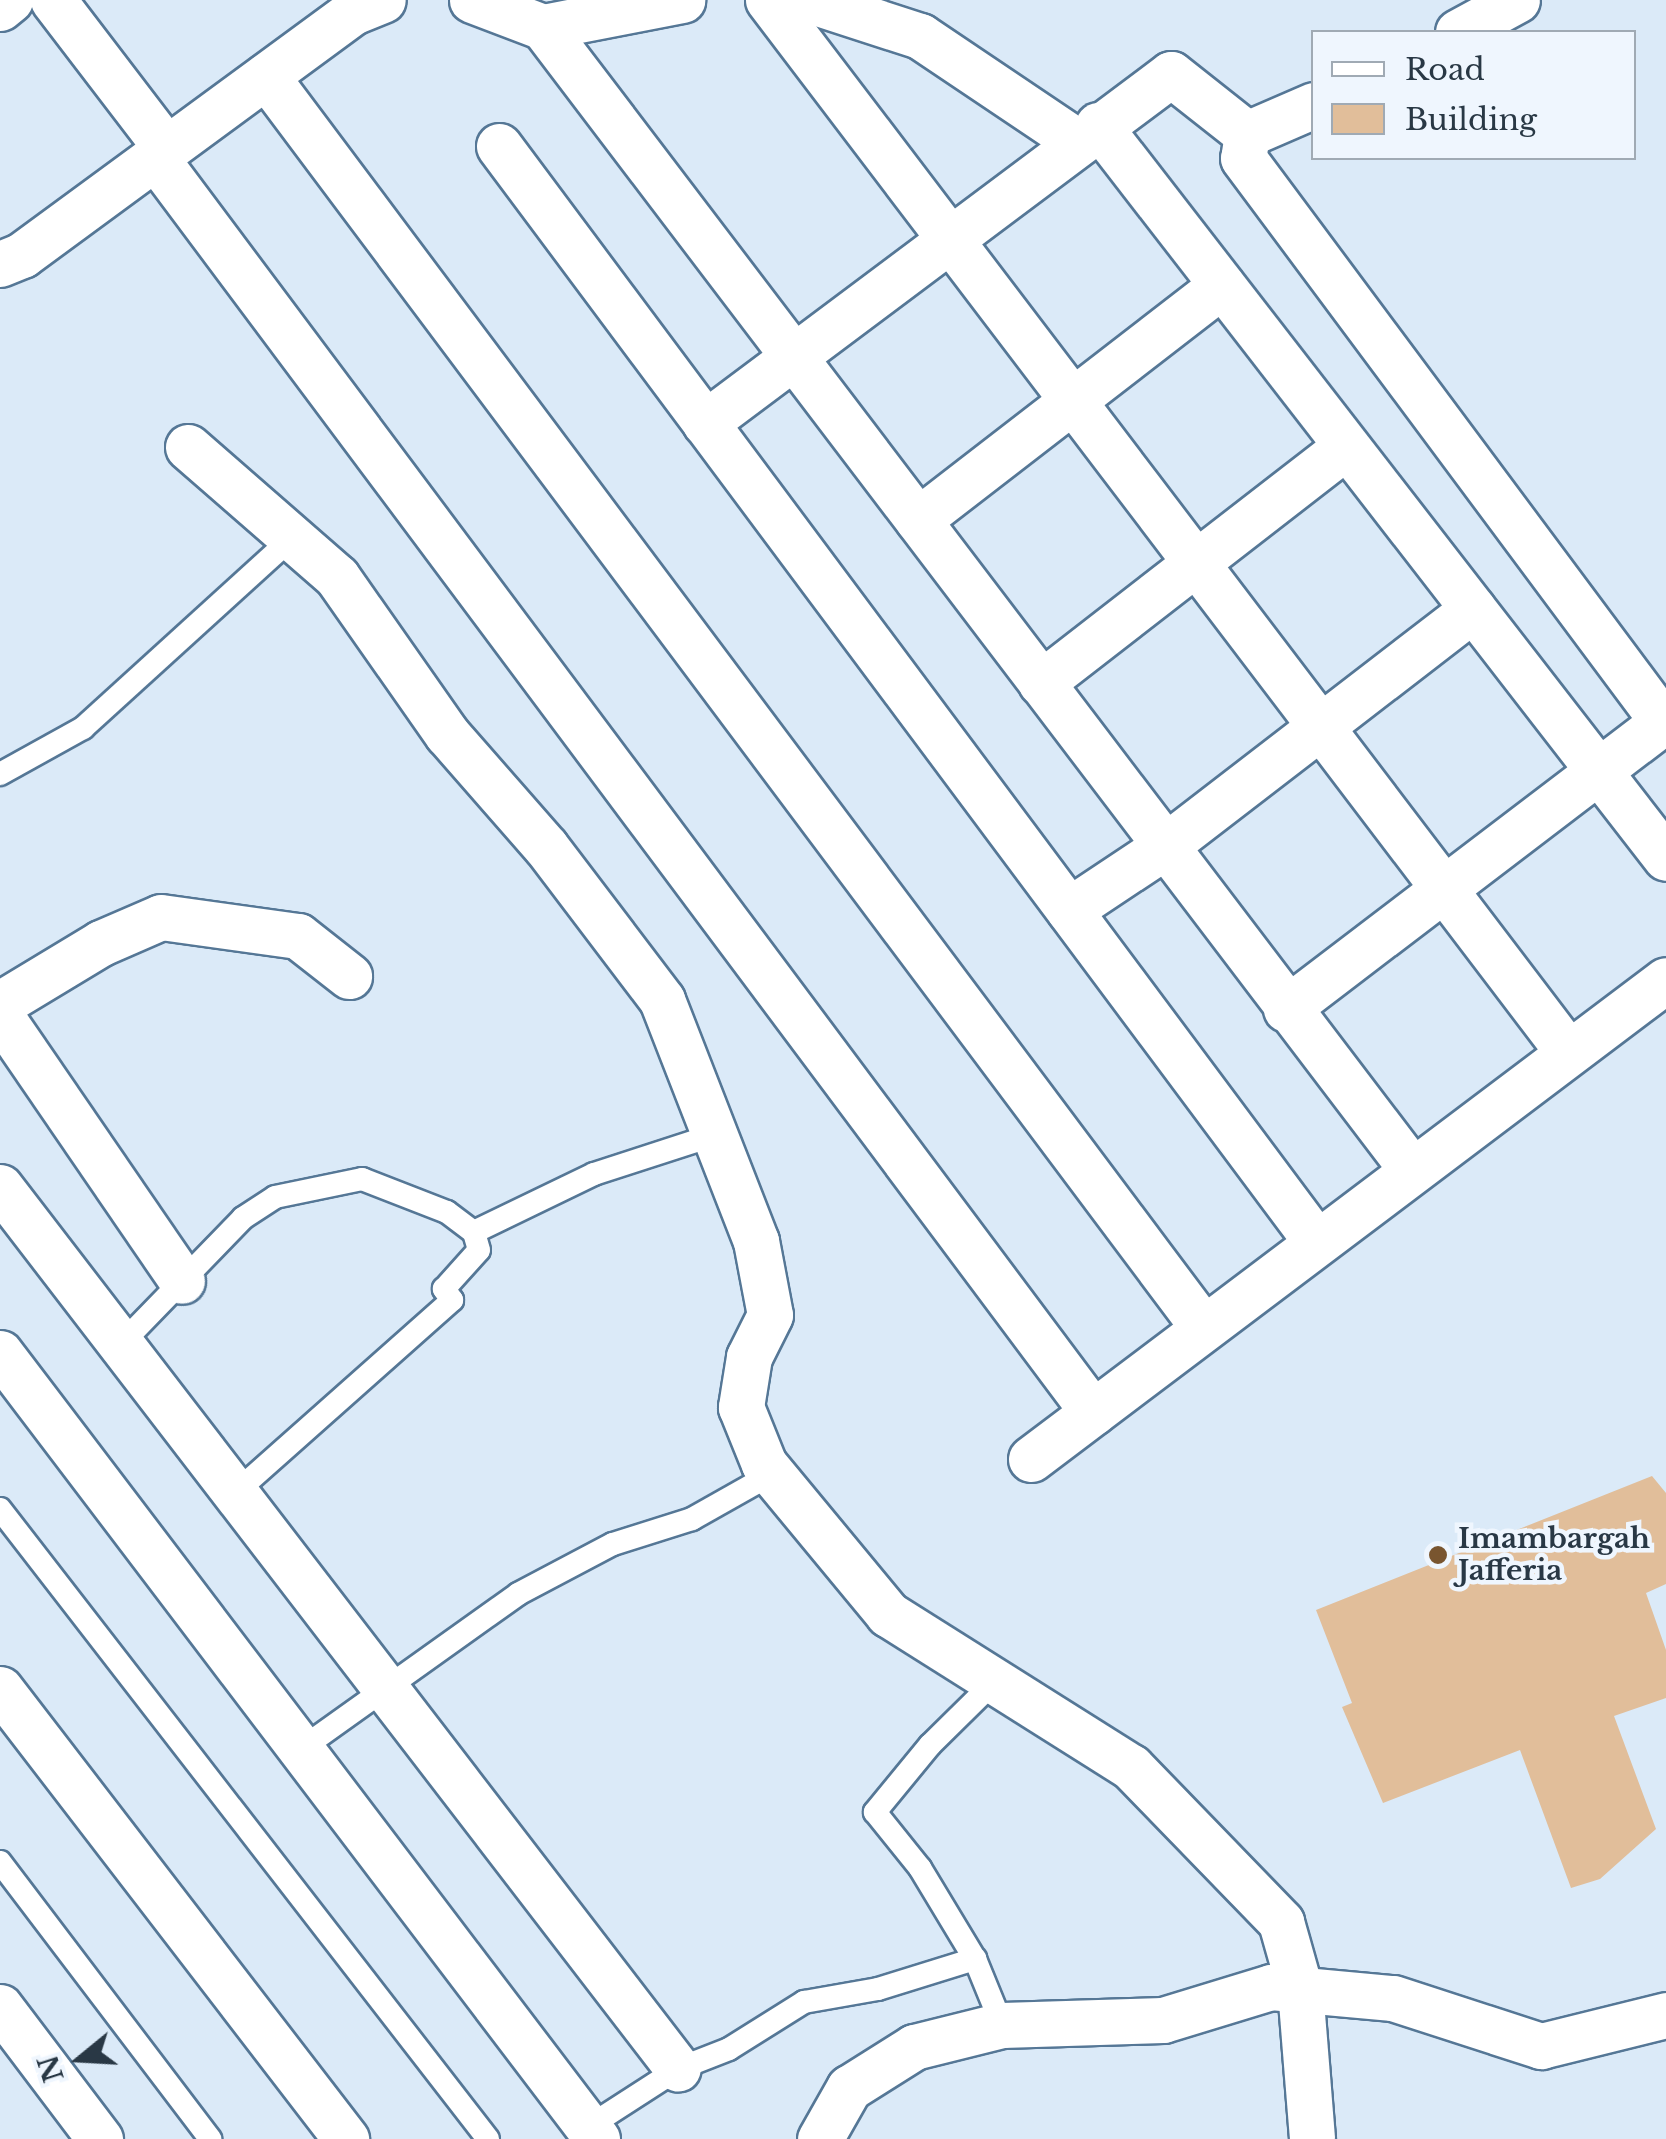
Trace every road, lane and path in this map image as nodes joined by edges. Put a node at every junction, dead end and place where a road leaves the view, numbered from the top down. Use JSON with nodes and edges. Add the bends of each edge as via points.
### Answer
{"nodes":[{"id":1,"x":10,"y":0,"type":"edge"},
{"id":2,"x":53,"y":0,"type":"edge"},
{"id":3,"x":472,"y":0,"type":"edge"},
{"id":4,"x":682,"y":0,"type":"edge"},
{"id":5,"x":768,"y":0,"type":"edge"},
{"id":6,"x":808,"y":0,"type":"edge"},
{"id":7,"x":1517,"y":0,"type":"edge"},
{"id":8,"x":360,"y":4,"type":"edge"},
{"id":9,"x":0,"y":8,"type":"edge"},
{"id":10,"x":542,"y":27,"type":"junction"},
{"id":11,"x":1462,"y":30,"type":"edge"},
{"id":12,"x":266,"y":76,"type":"junction"},
{"id":13,"x":1311,"y":106,"type":"edge"},
{"id":14,"x":1087,"y":133,"type":"junction"},
{"id":15,"x":1247,"y":134,"type":"junction"},
{"id":16,"x":499,"y":146,"type":"dead end"},
{"id":17,"x":161,"y":153,"type":"junction"},
{"id":18,"x":951,"y":236,"type":"junction"},
{"id":19,"x":0,"y":264,"type":"edge"},
{"id":20,"x":1222,"y":285,"type":"junction"},
{"id":21,"x":794,"y":354,"type":"junction"},
{"id":22,"x":1075,"y":399,"type":"junction"},
{"id":23,"x":705,"y":422,"type":"junction"},
{"id":24,"x":1346,"y":446,"type":"junction"},
{"id":25,"x":188,"y":447,"type":"dead end"},
{"id":26,"x":918,"y":520,"type":"junction"},
{"id":27,"x":292,"y":538,"type":"junction"},
{"id":28,"x":1196,"y":560,"type":"junction"},
{"id":29,"x":1472,"y":608,"type":"junction"},
{"id":30,"x":1041,"y":682,"type":"junction"},
{"id":31,"x":1664,"y":720,"type":"edge"},
{"id":32,"x":1321,"y":725,"type":"junction"},
{"id":33,"x":1599,"y":771,"type":"junction"},
{"id":34,"x":0,"y":774,"type":"edge"},
{"id":35,"x":1164,"y":847,"type":"junction"},
{"id":36,"x":1666,"y":858,"type":"edge"},
{"id":37,"x":1444,"y":889,"type":"junction"},
{"id":38,"x":1069,"y":910,"type":"junction"},
{"id":39,"x":350,"y":976,"type":"dead end"},
{"id":40,"x":1666,"y":980,"type":"edge"},
{"id":41,"x":0,"y":1004,"type":"edge"},
{"id":42,"x":1286,"y":1009,"type":"junction"},
{"id":43,"x":0,"y":1014,"type":"edge"},
{"id":44,"x":1568,"y":1052,"type":"junction"},
{"id":45,"x":714,"y":1135,"type":"junction"},
{"id":46,"x":1410,"y":1168,"type":"junction"},
{"id":47,"x":0,"y":1187,"type":"edge"},
{"id":48,"x":474,"y":1232,"type":"junction"},
{"id":49,"x":1316,"y":1240,"type":"junction"},
{"id":50,"x":182,"y":1282,"type":"junction"},
{"id":51,"x":1203,"y":1327,"type":"junction"},
{"id":52,"x":122,"y":1344,"type":"junction"},
{"id":53,"x":0,"y":1352,"type":"edge"},
{"id":54,"x":1093,"y":1412,"type":"junction"},
{"id":55,"x":1031,"y":1459,"type":"dead end"},
{"id":56,"x":772,"y":1474,"type":"junction"},
{"id":57,"x":236,"y":1492,"type":"junction"},
{"id":58,"x":0,"y":1508,"type":"edge"},
{"id":59,"x":997,"y":1680,"type":"junction"},
{"id":60,"x":384,"y":1684,"type":"junction"},
{"id":61,"x":0,"y":1689,"type":"edge"},
{"id":62,"x":301,"y":1749,"type":"junction"},
{"id":63,"x":0,"y":1862,"type":"edge"},
{"id":64,"x":975,"y":1958,"type":"junction"},
{"id":65,"x":1300,"y":1990,"type":"junction"},
{"id":66,"x":0,"y":2007,"type":"edge"},
{"id":67,"x":1666,"y":2015,"type":"edge"},
{"id":68,"x":1002,"y":2025,"type":"junction"},
{"id":69,"x":678,"y":2068,"type":"junction"},
{"id":70,"x":592,"y":2133,"type":"edge"},
{"id":71,"x":100,"y":2139,"type":"edge"},
{"id":72,"x":210,"y":2139,"type":"edge"},
{"id":73,"x":346,"y":2139,"type":"edge"},
{"id":74,"x":488,"y":2139,"type":"edge"},
{"id":75,"x":820,"y":2139,"type":"edge"},
{"id":76,"x":1312,"y":2139,"type":"edge"}],
"edges":[{"from":1,"to":9,"type":"street"},
{"from":2,"to":17,"type":"street"},
{"from":3,"to":10,"type":"street"},
{"from":4,"to":10,"type":"street"},
{"from":5,"to":18,"type":"street"},
{"from":6,"to":14,"type":"street","via":[[920,36]]},
{"from":7,"to":11,"type":"street"},
{"from":8,"to":12,"type":"street"},
{"from":10,"to":21,"type":"street"},
{"from":12,"to":17,"type":"street"},
{"from":12,"to":51,"type":"street"},
{"from":13,"to":15,"type":"street"},
{"from":14,"to":15,"type":"street","via":[[1171,74]]},
{"from":14,"to":18,"type":"street"},
{"from":14,"to":20,"type":"street"},
{"from":15,"to":31,"type":"street","via":[[1242,158]]},
{"from":16,"to":23,"type":"street"},
{"from":17,"to":19,"type":"street","via":[[22,256]]},
{"from":17,"to":54,"type":"street"},
{"from":18,"to":21,"type":"street"},
{"from":18,"to":22,"type":"street"},
{"from":20,"to":22,"type":"street"},
{"from":20,"to":24,"type":"street"},
{"from":21,"to":23,"type":"street"},
{"from":21,"to":26,"type":"street"},
{"from":22,"to":26,"type":"street"},
{"from":22,"to":28,"type":"street"},
{"from":23,"to":38,"type":"street"},
{"from":24,"to":28,"type":"street"},
{"from":24,"to":29,"type":"street"},
{"from":25,"to":27,"type":"street"},
{"from":26,"to":30,"type":"street"},
{"from":27,"to":34,"type":"lane","via":[[83,728]]},
{"from":27,"to":45,"type":"street","via":[[337,577],[447,734],[546,847],[662,1000]]},
{"from":28,"to":30,"type":"street"},
{"from":28,"to":32,"type":"street"},
{"from":29,"to":32,"type":"street"},
{"from":29,"to":33,"type":"street"},
{"from":30,"to":35,"type":"street"},
{"from":31,"to":33,"type":"street"},
{"from":32,"to":35,"type":"street"},
{"from":32,"to":37,"type":"street"},
{"from":33,"to":36,"type":"street"},
{"from":33,"to":37,"type":"street"},
{"from":35,"to":38,"type":"street"},
{"from":35,"to":42,"type":"street"},
{"from":37,"to":42,"type":"street"},
{"from":37,"to":44,"type":"street"},
{"from":38,"to":49,"type":"street"},
{"from":39,"to":41,"type":"street","via":[[298,936],[160,917]]},
{"from":40,"to":44,"type":"street"},
{"from":42,"to":46,"type":"street"},
{"from":43,"to":50,"type":"street"},
{"from":44,"to":46,"type":"street"},
{"from":45,"to":48,"type":"lane","via":[[594,1174]]},
{"from":45,"to":56,"type":"street","via":[[756,1241],[770,1315],[749,1357],[740,1407]]},
{"from":46,"to":49,"type":"street"},
{"from":47,"to":52,"type":"street"},
{"from":48,"to":50,"type":"lane","via":[[423,1200],[362,1179],[332,1180],[274,1197],[243,1218]]},
{"from":48,"to":57,"type":"lane","via":[[479,1250],[444,1289],[452,1300]]},
{"from":49,"to":51,"type":"street"},
{"from":50,"to":52,"type":"lane"},
{"from":51,"to":54,"type":"street"},
{"from":52,"to":57,"type":"street"},
{"from":53,"to":62,"type":"street"},
{"from":54,"to":55,"type":"street"},
{"from":56,"to":59,"type":"street","via":[[888,1614]]},
{"from":56,"to":60,"type":"lane","via":[[705,1512],[612,1544],[518,1594]]},
{"from":57,"to":60,"type":"street"},
{"from":58,"to":74,"type":"lane"},
{"from":59,"to":64,"type":"lane","via":[[930,1745],[875,1812],[920,1868]]},
{"from":59,"to":65,"type":"street","via":[[1145,1781],[1281,1922]]},
{"from":60,"to":62,"type":"lane"},
{"from":60,"to":69,"type":"street"},
{"from":61,"to":73,"type":"street"},
{"from":62,"to":70,"type":"street"},
{"from":63,"to":72,"type":"lane"},
{"from":64,"to":68,"type":"lane"},
{"from":64,"to":69,"type":"lane","via":[[878,1989],[804,2002],[729,2049]]},
{"from":65,"to":67,"type":"street","via":[[1393,1998],[1541,2046]]},
{"from":65,"to":68,"type":"street","via":[[1271,1986],[1163,2020]]},
{"from":65,"to":76,"type":"street"},
{"from":66,"to":71,"type":"street"},
{"from":68,"to":75,"type":"street","via":[[914,2046],[849,2088]]},
{"from":69,"to":70,"type":"lane"}]}
